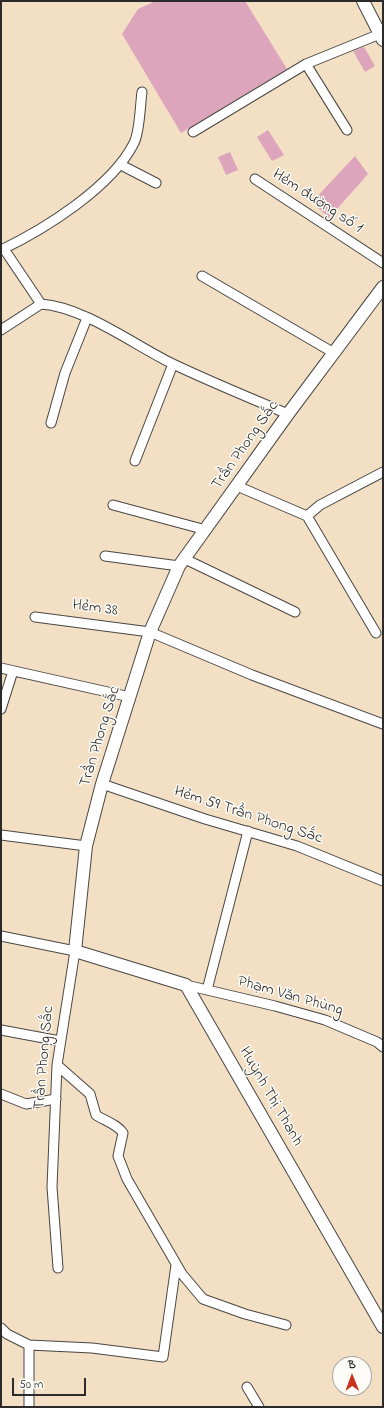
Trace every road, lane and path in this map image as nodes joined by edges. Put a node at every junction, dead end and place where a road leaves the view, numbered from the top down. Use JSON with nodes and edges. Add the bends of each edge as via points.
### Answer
{"nodes":[{"id":1,"x":363,"y":1,"type":"edge"},
{"id":2,"x":382,"y":37,"type":"edge"},
{"id":3,"x":306,"y":64,"type":"junction"},
{"id":4,"x":142,"y":92,"type":"dead end"},
{"id":5,"x":347,"y":130,"type":"dead end"},
{"id":6,"x":193,"y":132,"type":"dead end"},
{"id":7,"x":121,"y":165,"type":"junction"},
{"id":8,"x":255,"y":179,"type":"dead end"},
{"id":9,"x":156,"y":183,"type":"dead end"},
{"id":10,"x":3,"y":249,"type":"edge"},
{"id":11,"x":383,"y":263,"type":"edge"},
{"id":12,"x":202,"y":276,"type":"dead end"},
{"id":13,"x":383,"y":287,"type":"edge"},
{"id":14,"x":41,"y":304,"type":"junction"},
{"id":15,"x":87,"y":318,"type":"junction"},
{"id":16,"x":1,"y":330,"type":"edge"},
{"id":17,"x":334,"y":353,"type":"junction"},
{"id":18,"x":173,"y":364,"type":"junction"},
{"id":19,"x":288,"y":414,"type":"junction"},
{"id":20,"x":51,"y":423,"type":"dead end"},
{"id":21,"x":135,"y":461,"type":"dead end"},
{"id":22,"x":383,"y":472,"type":"edge"},
{"id":23,"x":237,"y":486,"type":"junction"},
{"id":24,"x":113,"y":505,"type":"dead end"},
{"id":25,"x":307,"y":516,"type":"junction"},
{"id":26,"x":206,"y":530,"type":"junction"},
{"id":27,"x":105,"y":556,"type":"dead end"},
{"id":28,"x":182,"y":563,"type":"junction"},
{"id":29,"x":295,"y":612,"type":"dead end"},
{"id":30,"x":36,"y":616,"type":"dead end"},
{"id":31,"x":150,"y":632,"type":"junction"},
{"id":32,"x":376,"y":633,"type":"dead end"},
{"id":33,"x":1,"y":668,"type":"edge"},
{"id":34,"x":13,"y":671,"type":"junction"},
{"id":35,"x":130,"y":697,"type":"junction"},
{"id":36,"x":1,"y":709,"type":"edge"},
{"id":37,"x":383,"y":724,"type":"edge"},
{"id":38,"x":102,"y":784,"type":"junction"},
{"id":39,"x":248,"y":832,"type":"junction"},
{"id":40,"x":1,"y":835,"type":"edge"},
{"id":41,"x":86,"y":846,"type":"junction"},
{"id":42,"x":383,"y":881,"type":"edge"},
{"id":43,"x":1,"y":936,"type":"edge"},
{"id":44,"x":75,"y":951,"type":"junction"},
{"id":45,"x":186,"y":985,"type":"junction"},
{"id":46,"x":207,"y":990,"type":"junction"},
{"id":47,"x":1,"y":1030,"type":"edge"},
{"id":48,"x":60,"y":1041,"type":"junction"},
{"id":49,"x":383,"y":1047,"type":"edge"},
{"id":50,"x":58,"y":1065,"type":"junction"},
{"id":51,"x":1,"y":1094,"type":"edge"},
{"id":52,"x":56,"y":1099,"type":"junction"},
{"id":53,"x":176,"y":1265,"type":"junction"},
{"id":54,"x":58,"y":1268,"type":"dead end"},
{"id":55,"x":286,"y":1325,"type":"dead end"},
{"id":56,"x":383,"y":1327,"type":"edge"},
{"id":57,"x":1,"y":1328,"type":"edge"},
{"id":58,"x":29,"y":1345,"type":"junction"},
{"id":59,"x":247,"y":1388,"type":"dead end"},
{"id":60,"x":29,"y":1407,"type":"edge"},
{"id":61,"x":259,"y":1407,"type":"edge"}],
"edges":[{"from":1,"to":2,"type":"street"},
{"from":2,"to":3,"type":"street"},
{"from":3,"to":5,"type":"street"},
{"from":3,"to":6,"type":"street"},
{"from":4,"to":7,"type":"street","via":[[135,141]]},
{"from":7,"to":9,"type":"street"},
{"from":7,"to":10,"type":"street","via":[[107,180],[67,211]]},
{"from":8,"to":11,"type":"street","name":"Hẻm đường số 1"},
{"from":10,"to":14,"type":"street"},
{"from":12,"to":17,"type":"street"},
{"from":13,"to":17,"type":"street","name":"Trần Phong Sắc"},
{"from":14,"to":15,"type":"street","via":[[56,305]]},
{"from":14,"to":16,"type":"street"},
{"from":15,"to":18,"type":"street"},
{"from":15,"to":20,"type":"street","via":[[65,373]]},
{"from":17,"to":19,"type":"street","name":"Trần Phong Sắc"},
{"from":18,"to":19,"type":"street"},
{"from":18,"to":21,"type":"street"},
{"from":19,"to":23,"type":"street","name":"Trần Phong Sắc"},
{"from":22,"to":25,"type":"street","via":[[320,505]]},
{"from":23,"to":25,"type":"street"},
{"from":23,"to":26,"type":"street","name":"Trần Phong Sắc"},
{"from":24,"to":26,"type":"street"},
{"from":25,"to":32,"type":"street"},
{"from":26,"to":28,"type":"street","name":"Trần Phong Sắc"},
{"from":27,"to":28,"type":"street"},
{"from":28,"to":29,"type":"street"},
{"from":28,"to":31,"type":"street","name":"Trần Phong Sắc"},
{"from":30,"to":31,"type":"street","name":"Hẻm 38"},
{"from":31,"to":35,"type":"street","name":"Trần Phong Sắc"},
{"from":31,"to":37,"type":"street","name":"Hẻm 38"},
{"from":33,"to":34,"type":"street"},
{"from":34,"to":35,"type":"street"},
{"from":34,"to":36,"type":"street"},
{"from":35,"to":38,"type":"street","name":"Trần Phong Sắc"},
{"from":38,"to":39,"type":"street","name":"Hẻm 59 Trần Phong Sắc"},
{"from":38,"to":41,"type":"street","name":"Trần Phong Sắc"},
{"from":39,"to":42,"type":"street","name":"Hẻm 59 Trần Phong Sắc","via":[[297,846]]},
{"from":39,"to":46,"type":"street"},
{"from":40,"to":41,"type":"street"},
{"from":41,"to":44,"type":"street","name":"Trần Phong Sắc"},
{"from":43,"to":44,"type":"street"},
{"from":44,"to":45,"type":"street"},
{"from":44,"to":48,"type":"street","name":"Trần Phong Sắc"},
{"from":45,"to":46,"type":"street","name":"Phạm Văn Phùng"},
{"from":45,"to":56,"type":"street","name":"Huỳnh Thị Thanh"},
{"from":46,"to":49,"type":"street","name":"Phạm Văn Phùng","via":[[325,1020],[377,1042]]},
{"from":47,"to":48,"type":"street"},
{"from":48,"to":50,"type":"street","name":"Trần Phong Sắc"},
{"from":50,"to":52,"type":"street","name":"Trần Phong Sắc"},
{"from":50,"to":53,"type":"street","via":[[90,1094],[96,1115],[106,1122],[119,1126],[123,1133],[118,1156],[127,1179]]},
{"from":51,"to":52,"type":"street","via":[[26,1104]]},
{"from":52,"to":54,"type":"street","name":"Trần Phong Sắc","via":[[52,1187]]},
{"from":53,"to":55,"type":"street","via":[[203,1299]]},
{"from":53,"to":58,"type":"street","via":[[163,1356],[92,1348]]},
{"from":57,"to":58,"type":"street","via":[[7,1334]]},
{"from":58,"to":60,"type":"street"},
{"from":59,"to":61,"type":"street"}]}
